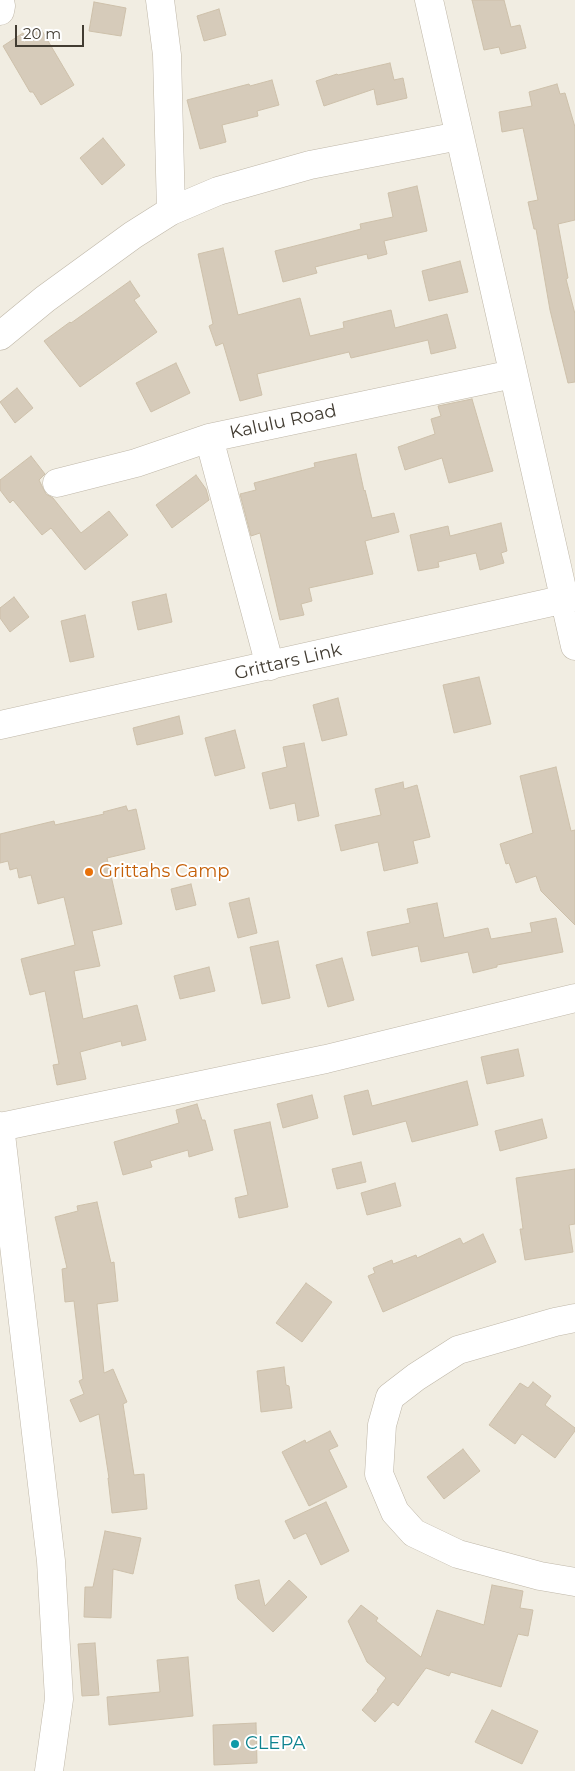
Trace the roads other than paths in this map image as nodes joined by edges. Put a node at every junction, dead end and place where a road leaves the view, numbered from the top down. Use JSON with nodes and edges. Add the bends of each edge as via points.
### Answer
{"nodes":[{"id":1,"x":0,"y":0,"type":"edge"},
{"id":2,"x":160,"y":0,"type":"edge"},
{"id":3,"x":429,"y":0,"type":"edge"},
{"id":4,"x":0,"y":11,"type":"edge"},
{"id":5,"x":459,"y":136,"type":"junction"},
{"id":6,"x":171,"y":211,"type":"junction"},
{"id":7,"x":0,"y":336,"type":"edge"},
{"id":8,"x":513,"y":374,"type":"junction"},
{"id":9,"x":209,"y":438,"type":"junction"},
{"id":10,"x":57,"y":483,"type":"dead end"},
{"id":11,"x":570,"y":598,"type":"edge"},
{"id":12,"x":575,"y":646,"type":"edge"},
{"id":13,"x":270,"y":666,"type":"junction"},
{"id":14,"x":0,"y":725,"type":"edge"},
{"id":15,"x":575,"y":998,"type":"edge"},
{"id":16,"x":0,"y":1127,"type":"edge"},
{"id":17,"x":575,"y":1318,"type":"edge"},
{"id":18,"x":575,"y":1582,"type":"edge"},
{"id":19,"x":49,"y":1771,"type":"edge"}],
"edges":[{"from":1,"to":4,"type":"street"},
{"from":2,"to":6,"type":"street","via":[[167,55]]},
{"from":3,"to":5,"type":"street"},
{"from":5,"to":6,"type":"street","via":[[310,165],[218,191]]},
{"from":5,"to":8,"type":"street"},
{"from":6,"to":7,"type":"street","via":[[45,299]]},
{"from":8,"to":9,"type":"street","name":"Kalulu Road"},
{"from":8,"to":11,"type":"street"},
{"from":9,"to":10,"type":"street","name":"Kalulu Road","via":[[136,463]]},
{"from":9,"to":13,"type":"street"},
{"from":11,"to":12,"type":"street"},
{"from":11,"to":13,"type":"street","name":"Grittars Link"},
{"from":13,"to":14,"type":"street","name":"Grittars Link"},
{"from":15,"to":16,"type":"street","via":[[326,1059]]},
{"from":16,"to":19,"type":"street","via":[[51,1561],[58,1699]]},
{"from":17,"to":18,"type":"street","via":[[458,1350],[390,1397],[382,1425],[379,1474],[396,1512],[414,1533],[458,1554]]}]}
